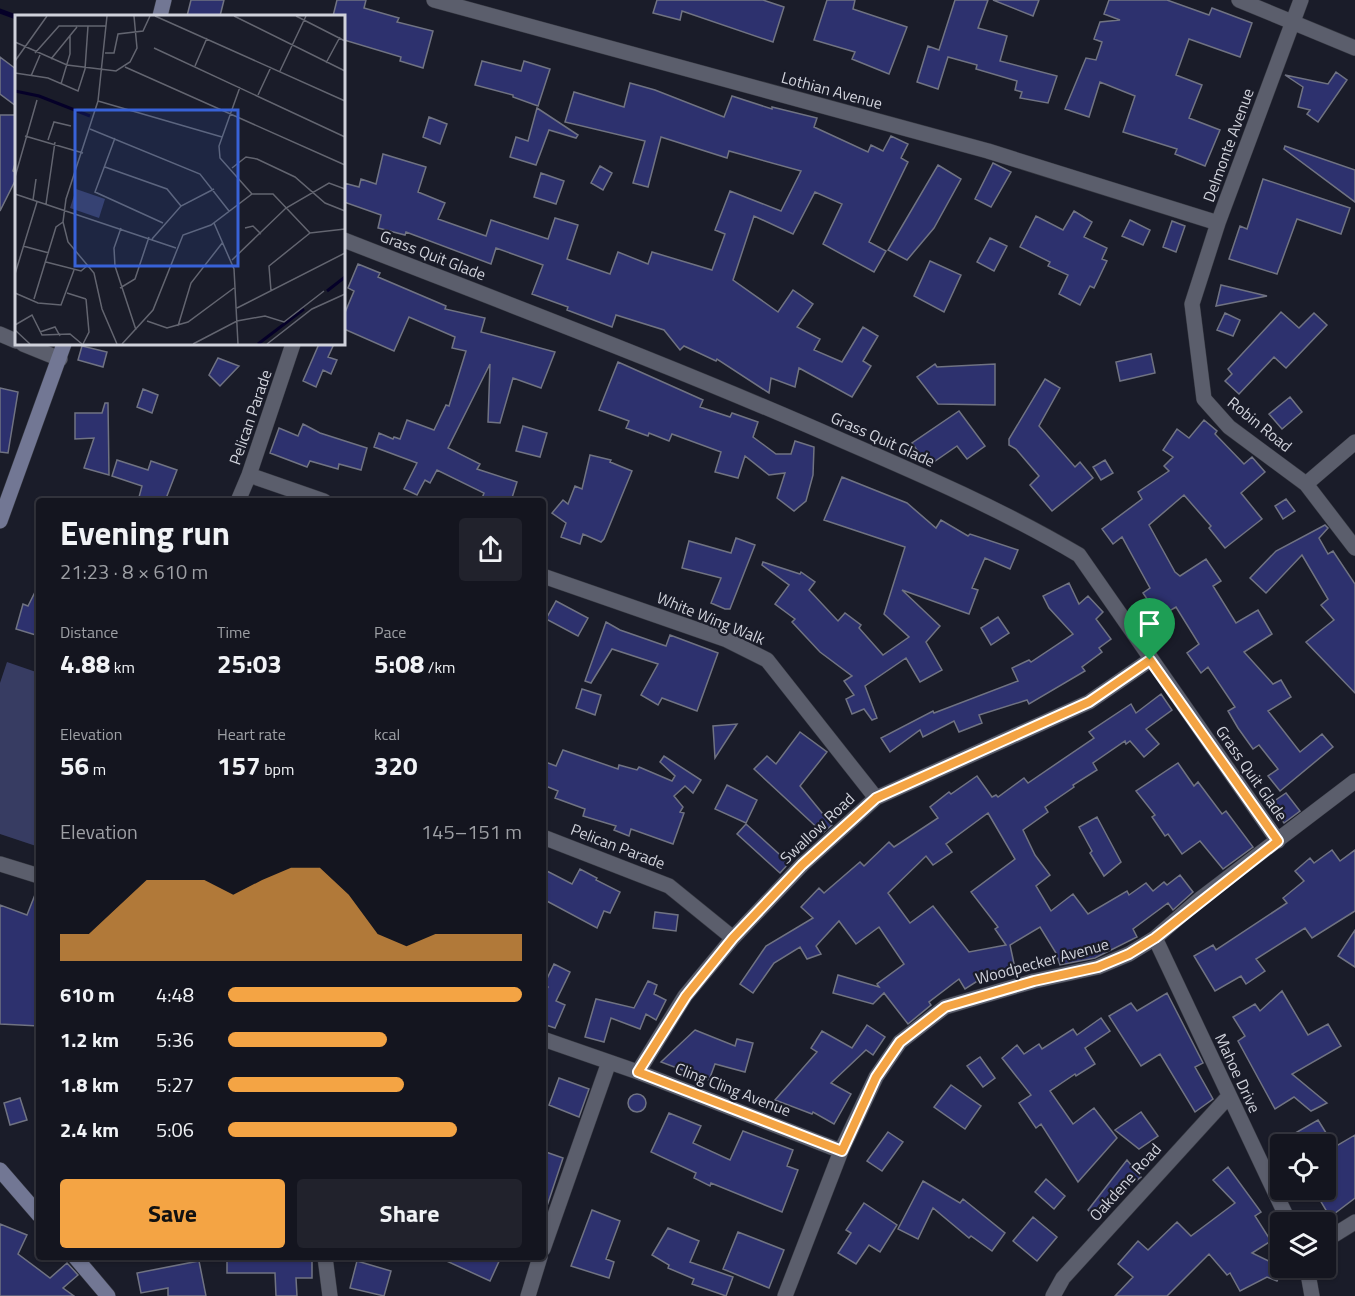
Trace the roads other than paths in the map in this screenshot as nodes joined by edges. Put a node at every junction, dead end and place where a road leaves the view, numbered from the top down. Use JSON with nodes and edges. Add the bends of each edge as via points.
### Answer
{"nodes":[{"id":1,"x":164,"y":0,"type":"edge"},
{"id":2,"x":434,"y":0,"type":"edge"},
{"id":3,"x":1239,"y":0,"type":"edge"},
{"id":4,"x":1301,"y":0,"type":"edge"},
{"id":5,"x":160,"y":15,"type":"edge"},
{"id":6,"x":1292,"y":23,"type":"junction"},
{"id":7,"x":1355,"y":48,"type":"edge"},
{"id":8,"x":1218,"y":223,"type":"junction"},
{"id":9,"x":345,"y":240,"type":"edge"},
{"id":10,"x":1192,"y":304,"type":"joint"},
{"id":11,"x":0,"y":334,"type":"edge"},
{"id":12,"x":15,"y":341,"type":"edge"},
{"id":13,"x":25,"y":345,"type":"edge"},
{"id":14,"x":64,"y":345,"type":"edge"},
{"id":15,"x":293,"y":345,"type":"edge"},
{"id":16,"x":60,"y":359,"type":"junction"},
{"id":17,"x":1355,"y":442,"type":"edge"},
{"id":18,"x":249,"y":476,"type":"junction"},
{"id":19,"x":1306,"y":484,"type":"junction"},
{"id":20,"x":239,"y":498,"type":"edge"},
{"id":21,"x":315,"y":498,"type":"edge"},
{"id":22,"x":0,"y":521,"type":"edge"},
{"id":23,"x":1355,"y":548,"type":"edge"},
{"id":24,"x":546,"y":577,"type":"edge"},
{"id":25,"x":1150,"y":660,"type":"junction"},
{"id":26,"x":1355,"y":782,"type":"edge"},
{"id":27,"x":876,"y":798,"type":"junction"},
{"id":28,"x":546,"y":838,"type":"edge"},
{"id":29,"x":1278,"y":841,"type":"junction"},
{"id":30,"x":0,"y":864,"type":"edge"},
{"id":31,"x":36,"y":875,"type":"edge"},
{"id":32,"x":733,"y":938,"type":"junction"},
{"id":33,"x":1155,"y":938,"type":"junction"},
{"id":34,"x":546,"y":1040,"type":"edge"},
{"id":35,"x":609,"y":1062,"type":"junction"},
{"id":36,"x":638,"y":1072,"type":"junction"},
{"id":37,"x":1229,"y":1096,"type":"junction"},
{"id":38,"x":842,"y":1151,"type":"junction"},
{"id":39,"x":0,"y":1170,"type":"edge"},
{"id":40,"x":36,"y":1212,"type":"edge"},
{"id":41,"x":1284,"y":1212,"type":"edge"},
{"id":42,"x":1355,"y":1222,"type":"edge"},
{"id":43,"x":1336,"y":1234,"type":"edge"},
{"id":44,"x":546,"y":1240,"type":"edge"},
{"id":45,"x":77,"y":1260,"type":"edge"},
{"id":46,"x":325,"y":1260,"type":"edge"},
{"id":47,"x":539,"y":1260,"type":"edge"},
{"id":48,"x":1308,"y":1278,"type":"edge"},
{"id":49,"x":105,"y":1294,"type":"edge"},
{"id":50,"x":330,"y":1296,"type":"edge"},
{"id":51,"x":528,"y":1296,"type":"edge"},
{"id":52,"x":785,"y":1296,"type":"edge"},
{"id":53,"x":1053,"y":1296,"type":"edge"},
{"id":54,"x":1312,"y":1296,"type":"edge"}],
"edges":[{"from":1,"to":5,"type":"street"},
{"from":2,"to":8,"type":"street","name":"Lothian Avenue","via":[[988,151]]},
{"from":3,"to":6,"type":"street"},
{"from":4,"to":6,"type":"street","name":"Delmonte Avenue"},
{"from":6,"to":7,"type":"street"},
{"from":6,"to":8,"type":"street","name":"Delmonte Avenue"},
{"from":8,"to":10,"type":"street","name":"Delmonte Avenue"},
{"from":9,"to":25,"type":"street","name":"Grass Quit Glade","via":[[729,391],[1037,530],[1079,555]]},
{"from":10,"to":19,"type":"street","name":"Robin Road","via":[[1204,399],[1229,427]]},
{"from":11,"to":12,"type":"street"},
{"from":13,"to":16,"type":"street"},
{"from":14,"to":16,"type":"street"},
{"from":15,"to":18,"type":"street","name":"Pelican Parade"},
{"from":16,"to":22,"type":"street"},
{"from":17,"to":19,"type":"street"},
{"from":18,"to":20,"type":"street","name":"Pelican Parade"},
{"from":18,"to":21,"type":"street"},
{"from":19,"to":23,"type":"street","name":"Robin Road"},
{"from":24,"to":27,"type":"street","name":"White Wing Walk","via":[[726,640],[767,660]]},
{"from":25,"to":27,"type":"street","name":"Swallow Road","via":[[1089,702]]},
{"from":25,"to":29,"type":"street","name":"Grass Quit Glade"},
{"from":26,"to":29,"type":"street","name":"Woodpecker Avenue"},
{"from":27,"to":32,"type":"street","name":"Swallow Road","via":[[802,865]]},
{"from":28,"to":32,"type":"street","name":"Pelican Parade","via":[[669,886]]},
{"from":29,"to":33,"type":"street","name":"Woodpecker Avenue"},
{"from":30,"to":31,"type":"street"},
{"from":32,"to":36,"type":"street","name":"Swallow Road","via":[[686,996]]},
{"from":33,"to":37,"type":"street","name":"Mahoe Drive"},
{"from":33,"to":38,"type":"street","name":"Woodpecker Avenue","via":[[1098,967],[945,1007],[900,1042],[876,1077]]},
{"from":34,"to":35,"type":"street","name":"Cling Cling Avenue"},
{"from":35,"to":36,"type":"street","name":"Cling Cling Avenue"},
{"from":35,"to":44,"type":"street"},
{"from":36,"to":38,"type":"street","name":"Cling Cling Avenue"},
{"from":37,"to":41,"type":"street","name":"Mahoe Drive"},
{"from":37,"to":53,"type":"street","name":"Oakdene Road","via":[[1063,1278]]},
{"from":38,"to":52,"type":"street","name":"Woodpecker Avenue"},
{"from":39,"to":40,"type":"street"},
{"from":42,"to":43,"type":"street"},
{"from":45,"to":49,"type":"street"},
{"from":46,"to":50,"type":"street"},
{"from":47,"to":51,"type":"street"},
{"from":48,"to":54,"type":"street"}]}
